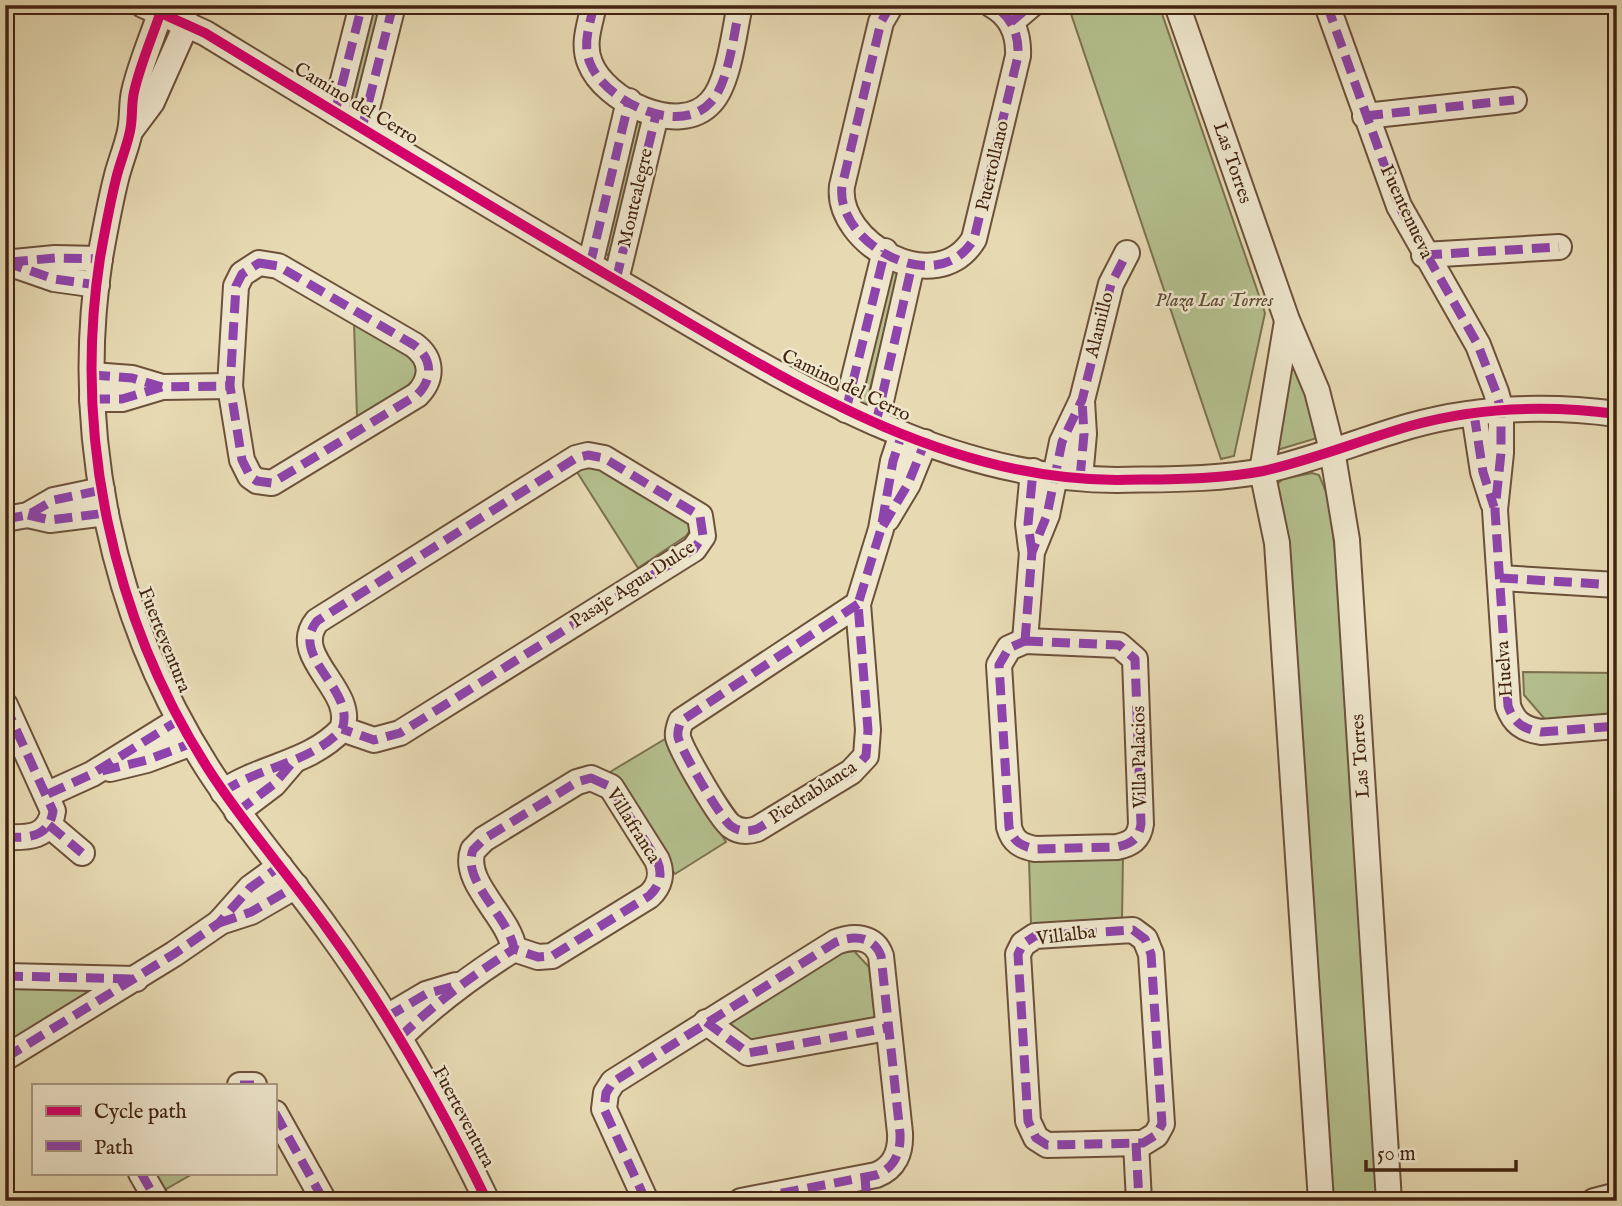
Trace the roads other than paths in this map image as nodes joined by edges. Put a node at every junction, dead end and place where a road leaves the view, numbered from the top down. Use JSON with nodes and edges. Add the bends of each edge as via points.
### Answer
{"nodes":[{"id":1,"x":362,"y":5,"type":"edge"},
{"id":2,"x":393,"y":5,"type":"edge"},
{"id":3,"x":594,"y":5,"type":"edge"},
{"id":4,"x":740,"y":5,"type":"edge"},
{"id":5,"x":891,"y":5,"type":"edge"},
{"id":6,"x":992,"y":5,"type":"edge"},
{"id":7,"x":1031,"y":5,"type":"edge"},
{"id":8,"x":1177,"y":5,"type":"edge"},
{"id":9,"x":1327,"y":5,"type":"edge"},
{"id":10,"x":152,"y":8,"type":"edge"},
{"id":11,"x":1011,"y":22,"type":"junction"},
{"id":12,"x":187,"y":23,"type":"junction"},
{"id":13,"x":1514,"y":100,"type":"dead end"},
{"id":14,"x":629,"y":101,"type":"junction"},
{"id":15,"x":335,"y":112,"type":"junction"},
{"id":16,"x":656,"y":115,"type":"junction"},
{"id":17,"x":1365,"y":116,"type":"junction"},
{"id":18,"x":362,"y":128,"type":"junction"},
{"id":19,"x":131,"y":130,"type":"junction"},
{"id":20,"x":1559,"y":247,"type":"dead end"},
{"id":21,"x":885,"y":251,"type":"junction"},
{"id":22,"x":1127,"y":253,"type":"dead end"},
{"id":23,"x":1424,"y":254,"type":"junction"},
{"id":24,"x":100,"y":259,"type":"junction"},
{"id":25,"x":7,"y":262,"type":"edge"},
{"id":26,"x":590,"y":265,"type":"junction"},
{"id":27,"x":912,"y":265,"type":"junction"},
{"id":28,"x":616,"y":280,"type":"junction"},
{"id":29,"x":97,"y":285,"type":"junction"},
{"id":30,"x":1287,"y":320,"type":"junction"},
{"id":31,"x":230,"y":386,"type":"junction"},
{"id":32,"x":92,"y":387,"type":"junction"},
{"id":33,"x":1082,"y":400,"type":"junction"},
{"id":34,"x":846,"y":410,"type":"junction"},
{"id":35,"x":1501,"y":410,"type":"junction"},
{"id":36,"x":1474,"y":414,"type":"junction"},
{"id":37,"x":1617,"y":414,"type":"edge"},
{"id":38,"x":876,"y":424,"type":"junction"},
{"id":39,"x":902,"y":434,"type":"junction"},
{"id":40,"x":925,"y":442,"type":"junction"},
{"id":41,"x":1332,"y":450,"type":"junction"},
{"id":42,"x":1262,"y":471,"type":"junction"},
{"id":43,"x":1043,"y":473,"type":"junction"},
{"id":44,"x":1080,"y":478,"type":"junction"},
{"id":45,"x":104,"y":501,"type":"junction"},
{"id":46,"x":1495,"y":510,"type":"junction"},
{"id":47,"x":17,"y":517,"type":"edge"},
{"id":48,"x":881,"y":529,"type":"junction"},
{"id":49,"x":1500,"y":578,"type":"junction"},
{"id":50,"x":1617,"y":585,"type":"edge"},
{"id":51,"x":858,"y":604,"type":"junction"},
{"id":52,"x":1026,"y":640,"type":"junction"},
{"id":53,"x":5,"y":705,"type":"edge"},
{"id":54,"x":179,"y":720,"type":"junction"},
{"id":55,"x":1617,"y":726,"type":"edge"},
{"id":56,"x":342,"y":729,"type":"junction"},
{"id":57,"x":192,"y":743,"type":"junction"},
{"id":58,"x":92,"y":774,"type":"junction"},
{"id":59,"x":48,"y":794,"type":"junction"},
{"id":60,"x":230,"y":802,"type":"junction"},
{"id":61,"x":49,"y":825,"type":"junction"},
{"id":62,"x":5,"y":837,"type":"edge"},
{"id":63,"x":82,"y":853,"type":"dead end"},
{"id":64,"x":280,"y":866,"type":"junction"},
{"id":65,"x":296,"y":886,"type":"junction"},
{"id":66,"x":219,"y":923,"type":"junction"},
{"id":67,"x":514,"y":949,"type":"junction"},
{"id":68,"x":5,"y":976,"type":"edge"},
{"id":69,"x":136,"y":979,"type":"junction"},
{"id":70,"x":706,"y":1022,"type":"junction"},
{"id":71,"x":393,"y":1027,"type":"junction"},
{"id":72,"x":887,"y":1028,"type":"junction"},
{"id":73,"x":5,"y":1058,"type":"edge"},
{"id":74,"x":276,"y":1115,"type":"edge"},
{"id":75,"x":1136,"y":1143,"type":"junction"},
{"id":76,"x":142,"y":1174,"type":"edge"},
{"id":77,"x":866,"y":1189,"type":"edge"},
{"id":78,"x":1617,"y":1195,"type":"edge"},
{"id":79,"x":157,"y":1201,"type":"edge"},
{"id":80,"x":324,"y":1201,"type":"edge"},
{"id":81,"x":487,"y":1201,"type":"edge"},
{"id":82,"x":646,"y":1201,"type":"edge"},
{"id":83,"x":741,"y":1201,"type":"edge"},
{"id":84,"x":1139,"y":1201,"type":"edge"},
{"id":85,"x":1321,"y":1201,"type":"edge"},
{"id":86,"x":1389,"y":1201,"type":"edge"},
{"id":87,"x":1594,"y":1201,"type":"edge"}],
"edges":[{"from":1,"to":15,"type":"street"},
{"from":2,"to":18,"type":"street"},
{"from":3,"to":14,"type":"street","via":[[586,43],[590,62],[599,79]]},
{"from":4,"to":16,"type":"street","via":[[722,83],[711,102],[685,117]]},
{"from":5,"to":21,"type":"street","name":"Puertollano","via":[[881,22],[841,195],[854,229]]},
{"from":6,"to":11,"type":"street"},
{"from":7,"to":11,"type":"street"},
{"from":8,"to":30,"type":"street","name":"Las Torres"},
{"from":9,"to":17,"type":"street","name":"Fuentenueva"},
{"from":10,"to":12,"type":"street","name":"Camino del Cerro"},
{"from":10,"to":19,"type":"street","name":"Fuerteventura"},
{"from":11,"to":27,"type":"street","name":"Puertollano","via":[[1018,56],[974,240],[962,256],[944,266]]},
{"from":12,"to":15,"type":"street","name":"Camino del Cerro"},
{"from":12,"to":19,"type":"street","name":"Fuerteventura","via":[[152,102]]},
{"from":13,"to":17,"type":"street"},
{"from":14,"to":16,"type":"street"},
{"from":14,"to":26,"type":"street","name":"Montealegre"},
{"from":15,"to":18,"type":"street","name":"Camino del Cerro"},
{"from":16,"to":28,"type":"street","name":"Montealegre"},
{"from":17,"to":23,"type":"street","name":"Fuentenueva","via":[[1399,206]]},
{"from":18,"to":26,"type":"street","name":"Camino del Cerro"},
{"from":19,"to":24,"type":"street","name":"Fuerteventura","via":[[117,172]]},
{"from":20,"to":23,"type":"street"},
{"from":21,"to":27,"type":"street","name":"Puertollano"},
{"from":21,"to":34,"type":"street"},
{"from":22,"to":33,"type":"street","name":"Alamillo","via":[[1111,284]]},
{"from":23,"to":35,"type":"street","name":"Fuentenueva","via":[[1486,360]]},
{"from":24,"to":25,"type":"street"},
{"from":24,"to":29,"type":"street","name":"Fuerteventura"},
{"from":25,"to":29,"type":"street","via":[[54,279]]},
{"from":26,"to":28,"type":"street","name":"Camino del Cerro"},
{"from":27,"to":38,"type":"street"},
{"from":28,"to":34,"type":"street","name":"Camino del Cerro"},
{"from":29,"to":32,"type":"street","name":"Fuerteventura"},
{"from":30,"to":41,"type":"street","name":"Las Torres","via":[[1317,391]]},
{"from":30,"to":42,"type":"street","name":"Las Torres"},
{"from":31,"to":31,"type":"street","via":[[244,469],[257,481],[272,482],[417,394],[430,372],[426,356],[414,345],[278,267],[259,263],[242,274],[236,286]]},
{"from":31,"to":32,"type":"street","via":[[162,387],[132,378]]},
{"from":32,"to":45,"type":"street","name":"Fuerteventura"},
{"from":33,"to":43,"type":"street","name":"Alamillo"},
{"from":33,"to":44,"type":"street","name":"Alamillo"},
{"from":34,"to":38,"type":"street","name":"Camino del Cerro"},
{"from":35,"to":36,"type":"street","name":"Camino del Cerro"},
{"from":35,"to":37,"type":"street","name":"Camino del Cerro"},
{"from":35,"to":46,"type":"street","name":"Huelva"},
{"from":36,"to":41,"type":"street","name":"Camino del Cerro","via":[[1413,425]]},
{"from":36,"to":46,"type":"street","name":"Huelva","via":[[1483,472]]},
{"from":38,"to":39,"type":"street","name":"Camino del Cerro"},
{"from":39,"to":40,"type":"street","name":"Camino del Cerro"},
{"from":39,"to":48,"type":"street","name":"Piedrablanca"},
{"from":40,"to":43,"type":"street","name":"Camino del Cerro"},
{"from":40,"to":48,"type":"street","name":"Piedrablanca"},
{"from":41,"to":42,"type":"street","name":"Camino del Cerro"},
{"from":41,"to":86,"type":"street","name":"Las Torres","via":[[1347,540]]},
{"from":42,"to":44,"type":"street","name":"Camino del Cerro"},
{"from":42,"to":85,"type":"street","name":"Las Torres","via":[[1277,543]]},
{"from":43,"to":44,"type":"street","name":"Camino del Cerro"},
{"from":43,"to":52,"type":"street","via":[[1047,515],[1032,552]]},
{"from":45,"to":47,"type":"street","via":[[54,500]]},
{"from":45,"to":54,"type":"street","name":"Fuerteventura","via":[[140,633]]},
{"from":46,"to":49,"type":"street","name":"Huelva"},
{"from":48,"to":51,"type":"street","name":"Piedrablanca"},
{"from":49,"to":50,"type":"street"},
{"from":49,"to":55,"type":"street","name":"Huelva","via":[[1507,706],[1518,725],[1541,732]]},
{"from":51,"to":51,"type":"street","name":"Piedrablanca","via":[[866,756],[851,772],[757,829],[731,826],[682,748],[681,721]]},
{"from":52,"to":52,"type":"street","name":"Villa Palacios","via":[[1119,645],[1135,659],[1142,824],[1129,844],[1035,849],[1022,846],[1010,833],[999,665],[1009,648]]},
{"from":53,"to":59,"type":"street"},
{"from":54,"to":57,"type":"street","name":"Fuerteventura"},
{"from":54,"to":58,"type":"street"},
{"from":56,"to":56,"type":"street","name":"Pasaje Agua Dulce","via":[[343,706],[310,646],[317,621],[576,458],[604,458],[700,516],[703,536],[694,549],[400,733],[374,740]]},
{"from":56,"to":60,"type":"street","via":[[292,763],[263,769]]},
{"from":57,"to":58,"type":"street"},
{"from":57,"to":60,"type":"street","name":"Fuerteventura"},
{"from":58,"to":59,"type":"street"},
{"from":59,"to":61,"type":"street","via":[[53,811]]},
{"from":60,"to":64,"type":"street","name":"Fuerteventura"},
{"from":61,"to":62,"type":"street","via":[[34,836]]},
{"from":61,"to":63,"type":"street"},
{"from":64,"to":65,"type":"street","name":"Fuerteventura"},
{"from":64,"to":66,"type":"street","via":[[243,894]]},
{"from":65,"to":66,"type":"street","via":[[251,912]]},
{"from":65,"to":71,"type":"street","name":"Fuerteventura"},
{"from":66,"to":69,"type":"street"},
{"from":67,"to":67,"type":"street","name":"Villafranca","via":[[509,930],[471,872],[473,850],[577,782],[591,778],[606,782],[657,860],[661,874],[657,887],[552,956],[537,957]]},
{"from":67,"to":71,"type":"street","via":[[458,985],[426,994]]},
{"from":68,"to":69,"type":"street"},
{"from":69,"to":73,"type":"street"},
{"from":70,"to":72,"type":"street","via":[[748,1053]]},
{"from":70,"to":72,"type":"street","via":[[836,942],[853,937],[873,943],[880,951]]},
{"from":70,"to":82,"type":"street","via":[[618,1077],[606,1093],[607,1117]]},
{"from":71,"to":81,"type":"street","name":"Fuerteventura"},
{"from":72,"to":77,"type":"street","via":[[900,1143],[890,1167]]},
{"from":74,"to":80,"type":"street"},
{"from":75,"to":75,"type":"street","name":"Villalba","via":[[1053,1146],[1041,1143],[1032,1133],[1017,961],[1020,948],[1029,939],[1133,930],[1150,946],[1163,1117],[1156,1135]]},
{"from":75,"to":84,"type":"street"},
{"from":76,"to":79,"type":"street"},
{"from":77,"to":83,"type":"street"},
{"from":78,"to":87,"type":"street"}]}
